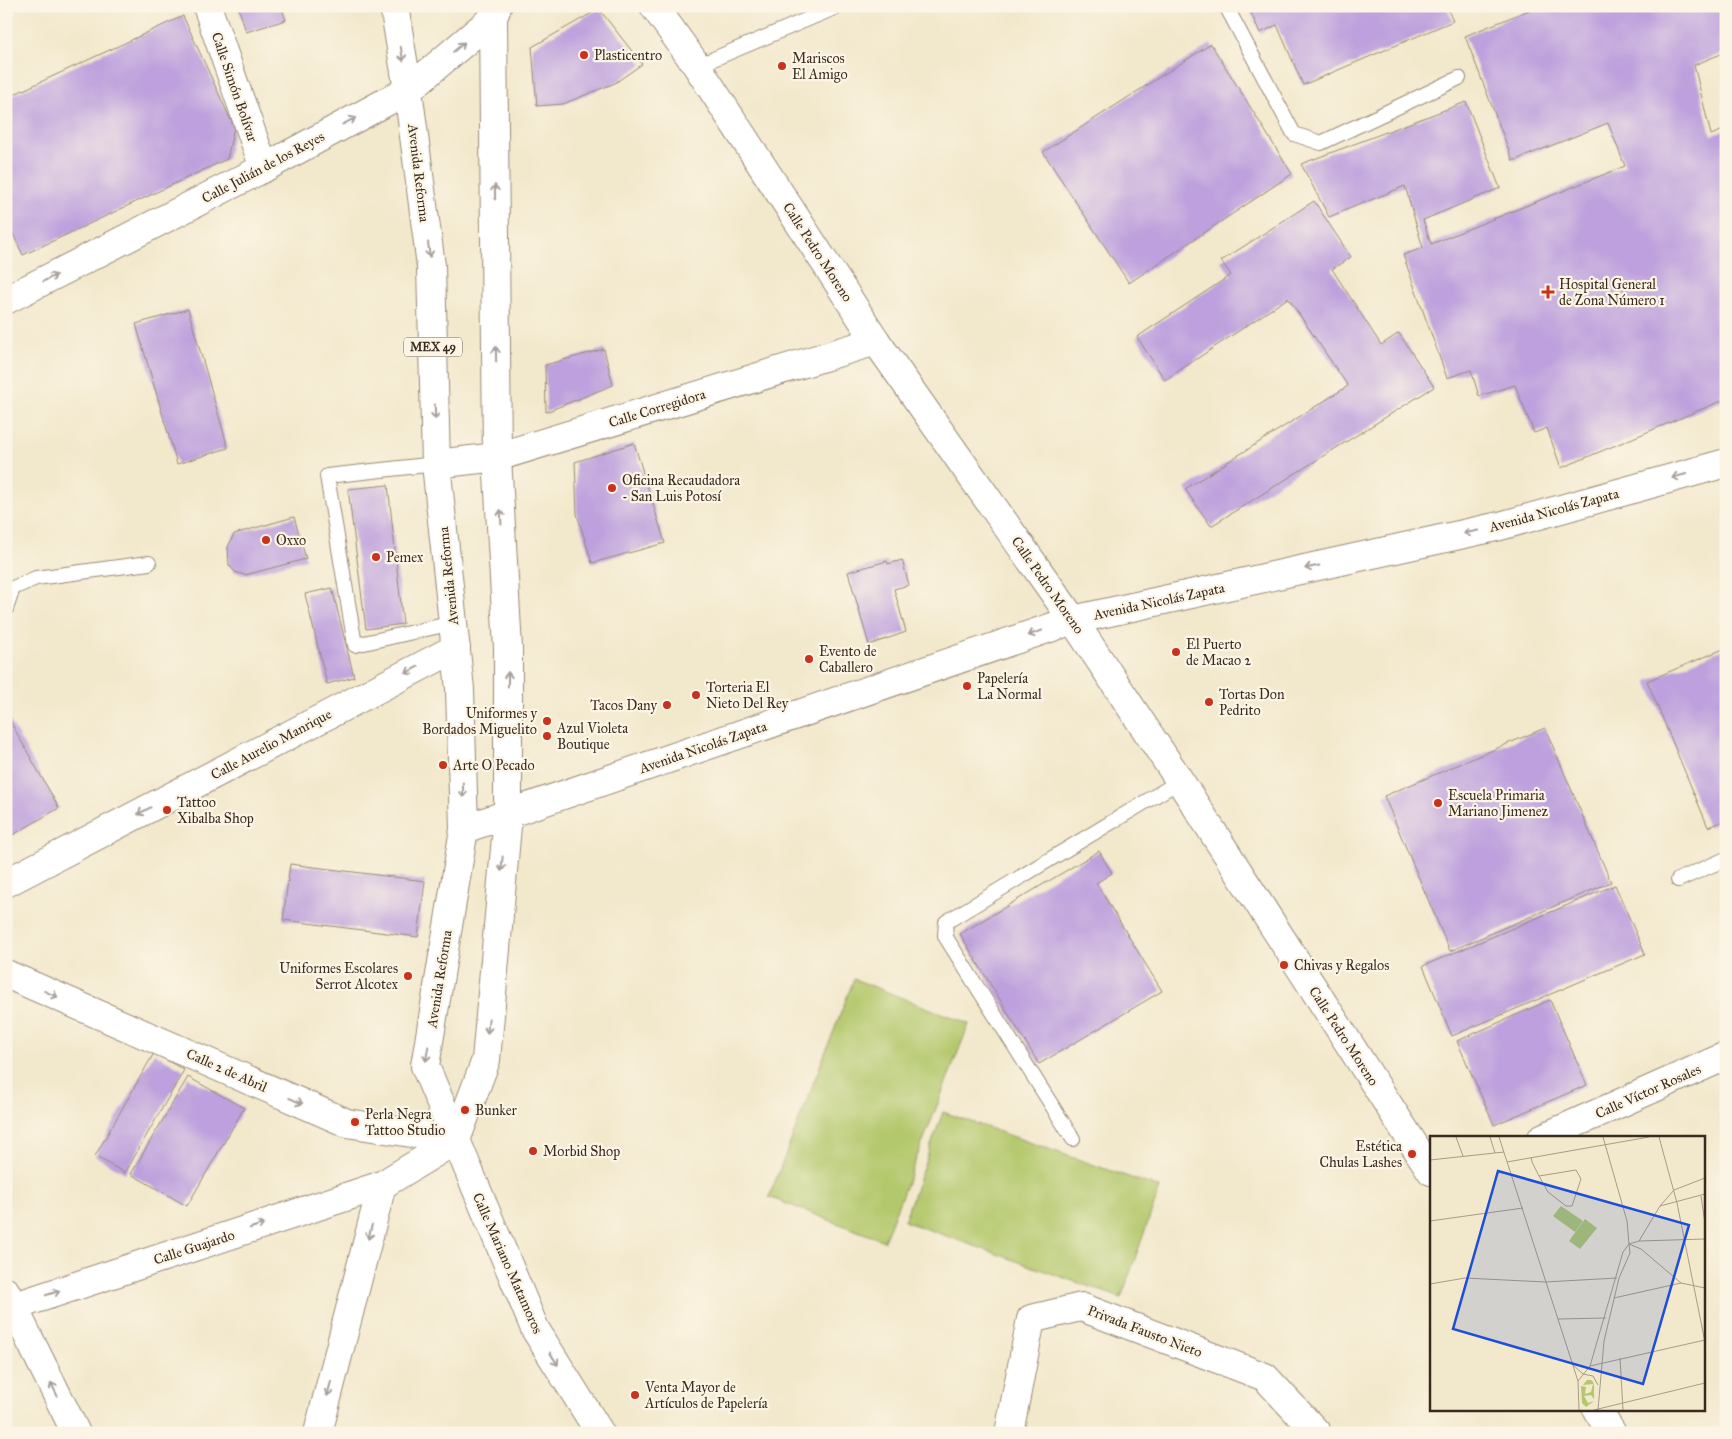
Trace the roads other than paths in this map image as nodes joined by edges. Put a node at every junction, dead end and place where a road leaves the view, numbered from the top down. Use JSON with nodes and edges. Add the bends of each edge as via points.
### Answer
{"nodes":[{"id":1,"x":207,"y":6,"type":"edge"},
{"id":2,"x":394,"y":6,"type":"edge"},
{"id":3,"x":654,"y":6,"type":"edge"},
{"id":4,"x":839,"y":6,"type":"edge"},
{"id":5,"x":1226,"y":6,"type":"edge"},
{"id":6,"x":495,"y":12,"type":"edge"},
{"id":7,"x":696,"y":66,"type":"junction"},
{"id":8,"x":1459,"y":78,"type":"dead end"},
{"id":9,"x":408,"y":90,"type":"junction"},
{"id":10,"x":264,"y":168,"type":"junction"},
{"id":11,"x":6,"y":300,"type":"edge"},
{"id":12,"x":876,"y":341,"type":"junction"},
{"id":13,"x":497,"y":457,"type":"junction"},
{"id":14,"x":1726,"y":463,"type":"edge"},
{"id":15,"x":436,"y":464,"type":"junction"},
{"id":16,"x":149,"y":563,"type":"dead end"},
{"id":17,"x":6,"y":610,"type":"edge"},
{"id":18,"x":1073,"y":620,"type":"junction"},
{"id":19,"x":454,"y":636,"type":"junction"},
{"id":20,"x":1180,"y":781,"type":"junction"},
{"id":21,"x":508,"y":815,"type":"junction"},
{"id":22,"x":464,"y":829,"type":"junction"},
{"id":23,"x":1726,"y":858,"type":"edge"},
{"id":24,"x":1678,"y":880,"type":"dead end"},
{"id":25,"x":6,"y":883,"type":"edge"},
{"id":26,"x":6,"y":974,"type":"edge"},
{"id":27,"x":1726,"y":1056,"type":"edge"},
{"id":28,"x":1546,"y":1136,"type":"edge"},
{"id":29,"x":1073,"y":1138,"type":"dead end"},
{"id":30,"x":456,"y":1140,"type":"junction"},
{"id":31,"x":1430,"y":1169,"type":"edge"},
{"id":32,"x":382,"y":1185,"type":"junction"},
{"id":33,"x":9,"y":1302,"type":"edge"},
{"id":34,"x":1598,"y":1412,"type":"edge"},
{"id":35,"x":76,"y":1433,"type":"edge"},
{"id":36,"x":318,"y":1433,"type":"edge"},
{"id":37,"x":600,"y":1433,"type":"edge"},
{"id":38,"x":1009,"y":1433,"type":"edge"},
{"id":39,"x":1317,"y":1433,"type":"edge"},
{"id":40,"x":1612,"y":1433,"type":"edge"}],
"edges":[{"from":1,"to":10,"type":"street","name":"Calle Simón Bolívar"},
{"from":2,"to":9,"type":"street","name":"Avenida Reforma","number":"MEX 49","one_way":true},
{"from":3,"to":7,"type":"street","name":"Calle Pedro Moreno"},
{"from":4,"to":7,"type":"lane"},
{"from":5,"to":8,"type":"lane","via":[[1294,134],[1321,144]]},
{"from":9,"to":6,"type":"street","name":"Calle Julián de los Reyes","one_way":true},
{"from":13,"to":6,"type":"street","one_way":true},
{"from":7,"to":12,"type":"street","name":"Calle Pedro Moreno"},
{"from":10,"to":9,"type":"street","name":"Calle Julián de los Reyes","one_way":true},
{"from":9,"to":15,"type":"street","name":"Avenida Reforma","number":"MEX 49","one_way":true,"via":[[431,266]]},
{"from":11,"to":10,"type":"street","name":"Calle Julián de los Reyes","one_way":true},
{"from":12,"to":13,"type":"street","name":"Calle Corregidora"},
{"from":12,"to":18,"type":"street","name":"Calle Pedro Moreno"},
{"from":13,"to":15,"type":"street","name":"Calle Corregidora"},
{"from":21,"to":13,"type":"street","one_way":true,"via":[[508,648]]},
{"from":14,"to":18,"type":"street","name":"Avenida Nicolás Zapata","one_way":true,"via":[[1500,526]]},
{"from":15,"to":19,"type":"street","name":"Avenida Reforma","number":"MEX 49"},
{"from":15,"to":19,"type":"lane","via":[[327,476],[355,645]]},
{"from":16,"to":17,"type":"lane","via":[[36,578],[13,588]]},
{"from":18,"to":20,"type":"street","name":"Calle Pedro Moreno"},
{"from":18,"to":21,"type":"street","name":"Avenida Nicolás Zapata","one_way":true},
{"from":19,"to":22,"type":"street","name":"Avenida Reforma","number":"MEX 49","one_way":true,"via":[[460,689]]},
{"from":19,"to":25,"type":"street","name":"Calle Aurelio Manrique","one_way":true},
{"from":20,"to":29,"type":"lane","via":[[946,922],[945,936]]},
{"from":20,"to":31,"type":"street","name":"Calle Pedro Moreno"},
{"from":21,"to":22,"type":"street","name":"Avenida Nicolás Zapata"},
{"from":21,"to":30,"type":"street","one_way":true,"via":[[486,1060]]},
{"from":22,"to":30,"type":"street","name":"Avenida Reforma","one_way":true,"via":[[425,1066]]},
{"from":23,"to":24,"type":"lane"},
{"from":26,"to":30,"type":"street","name":"Calle 2 de Abril","one_way":true,"via":[[347,1123]]},
{"from":27,"to":28,"type":"street","name":"Calle Víctor Rosales"},
{"from":30,"to":32,"type":"street"},
{"from":30,"to":37,"type":"street","name":"Calle Mariano Matamoros","one_way":true,"via":[[535,1329]]},
{"from":33,"to":32,"type":"street","name":"Calle Guajardo","one_way":true},
{"from":32,"to":36,"type":"street","one_way":true},
{"from":35,"to":33,"type":"street","one_way":true},
{"from":34,"to":40,"type":"street"},
{"from":38,"to":39,"type":"street","name":"Privada Fausto Nieto","via":[[1031,1319],[1081,1307],[1266,1377]]}]}
